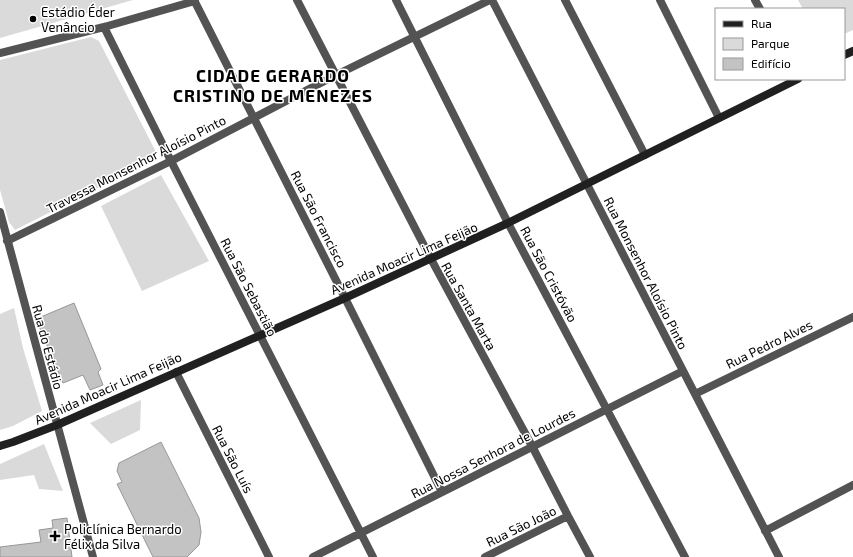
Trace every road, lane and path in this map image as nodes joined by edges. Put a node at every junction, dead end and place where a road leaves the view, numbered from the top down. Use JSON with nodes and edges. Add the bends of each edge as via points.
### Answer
{"nodes":[{"id":1,"x":297,"y":0,"type":"edge"},
{"id":2,"x":396,"y":0,"type":"edge"},
{"id":3,"x":491,"y":0,"type":"edge"},
{"id":4,"x":566,"y":0,"type":"edge"},
{"id":5,"x":660,"y":0,"type":"edge"},
{"id":6,"x":194,"y":1,"type":"edge"},
{"id":7,"x":104,"y":27,"type":"junction"},
{"id":8,"x":414,"y":37,"type":"junction"},
{"id":9,"x":0,"y":53,"type":"edge"},
{"id":10,"x":336,"y":75,"type":"junction"},
{"id":11,"x":794,"y":80,"type":"edge"},
{"id":12,"x":254,"y":118,"type":"junction"},
{"id":13,"x":719,"y":118,"type":"junction"},
{"id":14,"x":645,"y":154,"type":"junction"},
{"id":15,"x":171,"y":161,"type":"junction"},
{"id":16,"x":587,"y":184,"type":"junction"},
{"id":17,"x":0,"y":212,"type":"edge"},
{"id":18,"x":508,"y":223,"type":"junction"},
{"id":19,"x":7,"y":241,"type":"junction"},
{"id":20,"x":430,"y":259,"type":"junction"},
{"id":21,"x":345,"y":298,"type":"junction"},
{"id":22,"x":853,"y":317,"type":"edge"},
{"id":23,"x":260,"y":335,"type":"junction"},
{"id":24,"x":683,"y":371,"type":"junction"},
{"id":25,"x":176,"y":372,"type":"junction"},
{"id":26,"x":695,"y":394,"type":"junction"},
{"id":27,"x":607,"y":410,"type":"junction"},
{"id":28,"x":56,"y":425,"type":"junction"},
{"id":29,"x":532,"y":446,"type":"junction"},
{"id":30,"x":0,"y":448,"type":"edge"},
{"id":31,"x":853,"y":485,"type":"edge"},
{"id":32,"x":442,"y":492,"type":"junction"},
{"id":33,"x":568,"y":516,"type":"junction"},
{"id":34,"x":765,"y":531,"type":"junction"},
{"id":35,"x":361,"y":533,"type":"junction"},
{"id":36,"x":778,"y":555,"type":"edge"},
{"id":37,"x":93,"y":557,"type":"edge"},
{"id":38,"x":269,"y":557,"type":"edge"},
{"id":39,"x":313,"y":557,"type":"edge"},
{"id":40,"x":373,"y":557,"type":"edge"},
{"id":41,"x":485,"y":557,"type":"edge"},
{"id":42,"x":590,"y":557,"type":"edge"},
{"id":43,"x":685,"y":557,"type":"edge"},
{"id":44,"x":768,"y":557,"type":"edge"}],
"edges":[{"from":1,"to":10,"type":"street","name":"Rua Santa Marta"},
{"from":2,"to":8,"type":"street","name":"Rua São Cristóvão"},
{"from":3,"to":8,"type":"street","name":"Travessa Monsenhor Aloísio Pinto"},
{"from":3,"to":16,"type":"street","name":"Rua Monsenhor Aloísio Pinto"},
{"from":4,"to":14,"type":"street"},
{"from":5,"to":13,"type":"street"},
{"from":6,"to":7,"type":"street"},
{"from":6,"to":12,"type":"street","name":"Rua São Francisco"},
{"from":7,"to":9,"type":"street"},
{"from":7,"to":15,"type":"street","name":"Rua São Sebastião"},
{"from":8,"to":10,"type":"street","name":"Travessa Monsenhor Aloísio Pinto"},
{"from":8,"to":18,"type":"street","name":"Rua São Cristóvão"},
{"from":10,"to":12,"type":"street","name":"Travessa Monsenhor Aloísio Pinto"},
{"from":10,"to":20,"type":"street","name":"Rua Santa Marta"},
{"from":11,"to":13,"type":"main road","name":"Avenida Moacir Lima Feijão"},
{"from":12,"to":15,"type":"street","name":"Travessa Monsenhor Aloísio Pinto"},
{"from":12,"to":21,"type":"street","name":"Rua São Francisco"},
{"from":13,"to":14,"type":"main road","name":"Avenida Moacir Lima Feijão"},
{"from":14,"to":16,"type":"main road","name":"Avenida Moacir Lima Feijão"},
{"from":15,"to":19,"type":"street","name":"Travessa Monsenhor Aloísio Pinto"},
{"from":15,"to":23,"type":"street","name":"Rua São Sebastião"},
{"from":16,"to":18,"type":"main road","name":"Avenida Moacir Lima Feijão"},
{"from":16,"to":24,"type":"street","name":"Rua Monsenhor Aloísio Pinto"},
{"from":17,"to":19,"type":"street","name":"Rua do Estádio"},
{"from":18,"to":20,"type":"main road","name":"Avenida Moacir Lima Feijão"},
{"from":18,"to":27,"type":"street","name":"Rua São Cristóvão"},
{"from":19,"to":28,"type":"street","name":"Rua do Estádio"},
{"from":20,"to":21,"type":"main road","name":"Avenida Moacir Lima Feijão"},
{"from":20,"to":29,"type":"street","name":"Rua Santa Marta"},
{"from":21,"to":23,"type":"main road","name":"Avenida Moacir Lima Feijão"},
{"from":21,"to":32,"type":"street","name":"Rua São Francisco"},
{"from":22,"to":26,"type":"street","name":"Rua Pedro Alves"},
{"from":23,"to":25,"type":"main road","name":"Avenida Moacir Lima Feijão"},
{"from":23,"to":35,"type":"street","name":"Rua São Sebastião"},
{"from":24,"to":26,"type":"street","name":"Rua Monsenhor Aloísio Pinto"},
{"from":24,"to":27,"type":"street","name":"Rua Nossa Senhora de Lourdes"},
{"from":25,"to":28,"type":"main road","name":"Avenida Moacir Lima Feijão"},
{"from":25,"to":38,"type":"street","name":"Rua São Luís"},
{"from":26,"to":34,"type":"street","name":"Rua Monsenhor Aloísio Pinto"},
{"from":27,"to":29,"type":"street","name":"Rua Nossa Senhora de Lourdes"},
{"from":27,"to":43,"type":"street","name":"Rua São Cristóvão"},
{"from":28,"to":30,"type":"main road","name":"Avenida Moacir Lima Feijão"},
{"from":28,"to":37,"type":"street","name":"Rua do Estádio"},
{"from":29,"to":32,"type":"street","name":"Rua Nossa Senhora de Lourdes"},
{"from":29,"to":33,"type":"street","name":"Rua Santa Marta"},
{"from":31,"to":34,"type":"street"},
{"from":32,"to":35,"type":"street","name":"Rua Nossa Senhora de Lourdes"},
{"from":33,"to":41,"type":"street","name":"Rua São João"},
{"from":33,"to":42,"type":"street","name":"Rua Santa Marta"},
{"from":34,"to":36,"type":"street","name":"Rua Monsenhor Aloísio Pinto"},
{"from":35,"to":39,"type":"street","name":"Rua Nossa Senhora de Lourdes"},
{"from":35,"to":40,"type":"street","name":"Rua São Sebastião"},
{"from":36,"to":44,"type":"street"}]}
